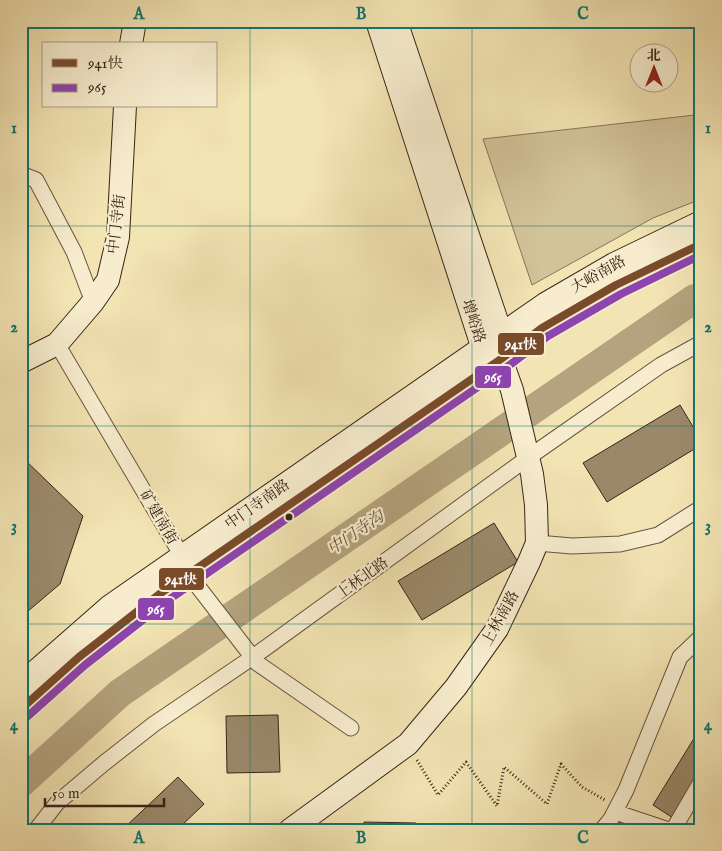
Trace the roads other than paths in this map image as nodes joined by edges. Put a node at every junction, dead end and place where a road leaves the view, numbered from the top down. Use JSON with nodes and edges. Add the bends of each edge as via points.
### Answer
{"nodes":[{"id":1,"x":135,"y":21,"type":"edge"},
{"id":2,"x":377,"y":21,"type":"edge"},
{"id":3,"x":396,"y":21,"type":"edge"},
{"id":4,"x":131,"y":42,"type":"edge"},
{"id":5,"x":125,"y":108,"type":"edge"},
{"id":6,"x":21,"y":174,"type":"edge"},
{"id":7,"x":701,"y":222,"type":"edge"},
{"id":8,"x":701,"y":244,"type":"edge"},
{"id":9,"x":93,"y":302,"type":"junction"},
{"id":10,"x":502,"y":336,"type":"junction"},
{"id":11,"x":701,"y":342,"type":"edge"},
{"id":12,"x":57,"y":344,"type":"junction"},
{"id":13,"x":492,"y":354,"type":"junction"},
{"id":14,"x":21,"y":362,"type":"edge"},
{"id":15,"x":529,"y":457,"type":"junction"},
{"id":16,"x":701,"y":508,"type":"edge"},
{"id":17,"x":536,"y":543,"type":"junction"},
{"id":18,"x":185,"y":566,"type":"junction"},
{"id":19,"x":701,"y":637,"type":"edge"},
{"id":20,"x":252,"y":657,"type":"junction"},
{"id":21,"x":21,"y":684,"type":"edge"},
{"id":22,"x":21,"y":709,"type":"edge"},
{"id":23,"x":351,"y":728,"type":"dead end"},
{"id":24,"x":701,"y":782,"type":"edge"},
{"id":25,"x":616,"y":810,"type":"junction"},
{"id":26,"x":36,"y":830,"type":"edge"},
{"id":27,"x":290,"y":830,"type":"edge"},
{"id":28,"x":602,"y":830,"type":"edge"},
{"id":29,"x":671,"y":830,"type":"edge"}],
"edges":[{"from":1,"to":4,"type":"street"},
{"from":2,"to":13,"type":"street","name":"增峪路"},
{"from":3,"to":10,"type":"street","name":"增峪路"},
{"from":5,"to":9,"type":"street","name":"中门寺街","via":[[118,237],[108,280]]},
{"from":6,"to":9,"type":"street","via":[[36,180],[74,252]]},
{"from":7,"to":10,"type":"street","name":"大峪南路","via":[[614,264],[545,304]]},
{"from":8,"to":13,"type":"street","name":"大峪南路","via":[[616,285]]},
{"from":9,"to":12,"type":"street","name":"中门寺街"},
{"from":10,"to":13,"type":"street","name":"增峪路"},
{"from":11,"to":15,"type":"street","name":"上林北路","via":[[661,365]]},
{"from":12,"to":14,"type":"street","name":"中门寺街"},
{"from":12,"to":18,"type":"street","name":"矿建南街"},
{"from":13,"to":15,"type":"street","name":"上林南路","via":[[512,390]]},
{"from":13,"to":18,"type":"street","name":"中门寺南路","via":[[285,507]]},
{"from":15,"to":17,"type":"street","name":"上林南路","via":[[536,505]]},
{"from":15,"to":20,"type":"street","name":"上林北路"},
{"from":16,"to":17,"type":"street","via":[[658,535],[620,544],[572,546]]},
{"from":17,"to":27,"type":"street","name":"上林南路","via":[[497,629],[456,687],[408,744]]},
{"from":18,"to":20,"type":"street","name":"矿建南街","via":[[208,602]]},
{"from":18,"to":21,"type":"street","name":"中门寺南路","via":[[110,606]]},
{"from":18,"to":22,"type":"street","name":"中门寺南路","via":[[161,594],[79,657]]},
{"from":19,"to":25,"type":"street","via":[[680,657]]},
{"from":20,"to":23,"type":"street","name":"矿建南街"},
{"from":20,"to":26,"type":"street","name":"上林北路","via":[[154,724],[103,764],[57,803]]},
{"from":24,"to":29,"type":"street"},
{"from":25,"to":28,"type":"street"},
{"from":25,"to":29,"type":"street"}]}
